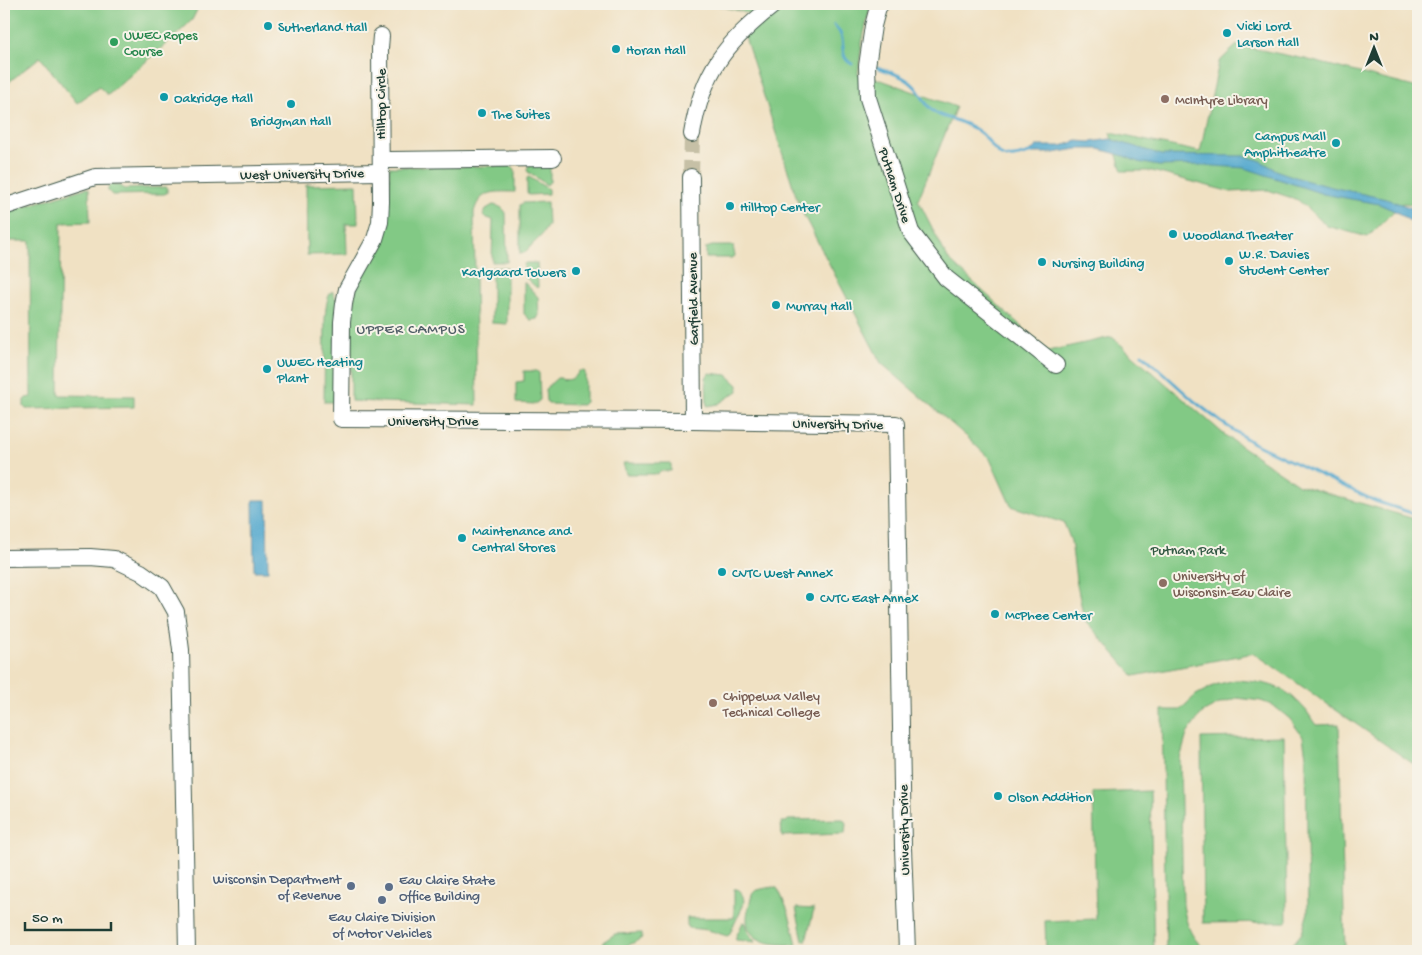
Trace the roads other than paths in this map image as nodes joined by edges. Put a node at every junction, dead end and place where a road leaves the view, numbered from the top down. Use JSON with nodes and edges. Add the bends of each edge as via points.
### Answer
{"nodes":[{"id":1,"x":775,"y":4,"type":"edge"},
{"id":2,"x":880,"y":4,"type":"edge"},
{"id":3,"x":381,"y":36,"type":"dead end"},
{"id":4,"x":692,"y":134,"type":"tunnel mouth"},
{"id":5,"x":553,"y":158,"type":"dead end"},
{"id":6,"x":384,"y":166,"type":"junction"},
{"id":7,"x":691,"y":176,"type":"tunnel mouth"},
{"id":8,"x":4,"y":207,"type":"edge"},
{"id":9,"x":1056,"y":365,"type":"dead end"},
{"id":10,"x":341,"y":419,"type":"joint"},
{"id":11,"x":693,"y":421,"type":"junction"},
{"id":12,"x":4,"y":558,"type":"edge"},
{"id":13,"x":187,"y":951,"type":"edge"},
{"id":14,"x":907,"y":951,"type":"edge"}],
"edges":[{"from":1,"to":4,"type":"street","via":[[723,52],[699,99]]},
{"from":2,"to":9,"type":"street","name":"Putnam Drive","via":[[872,26],[867,60],[868,98],[912,232],[946,278]]},
{"from":3,"to":6,"type":"street","name":"Hilltop Circle"},
{"from":5,"to":6,"type":"street"},
{"from":6,"to":8,"type":"street","name":"West University Drive","via":[[95,177]]},
{"from":6,"to":10,"type":"street","name":"West University Drive","via":[[380,222],[347,289],[344,304]]},
{"from":7,"to":11,"type":"street","name":"Garfield Avenue"},
{"from":10,"to":11,"type":"street","name":"University Drive"},
{"from":11,"to":14,"type":"street","name":"University Drive","via":[[896,424]]},
{"from":12,"to":13,"type":"street","via":[[90,557],[114,560],[141,572],[162,587],[176,612],[181,650]]}]}
